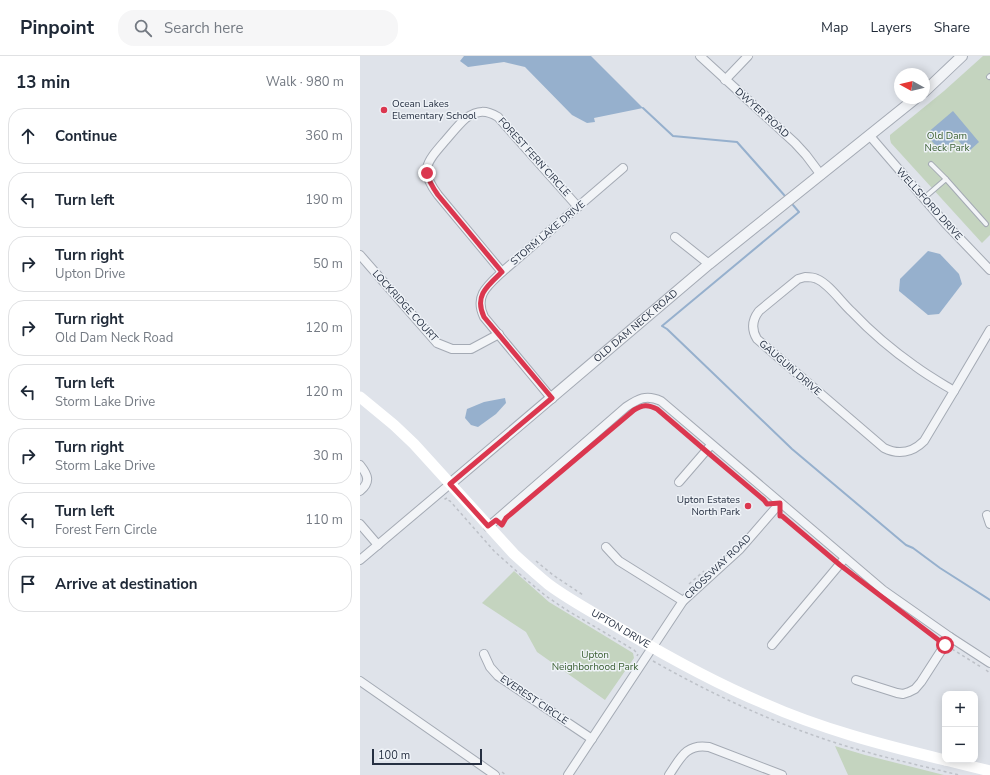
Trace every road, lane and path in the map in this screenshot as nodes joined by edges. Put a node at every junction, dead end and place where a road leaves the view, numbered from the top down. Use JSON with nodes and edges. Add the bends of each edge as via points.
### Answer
{"nodes":[{"id":1,"x":700,"y":56,"type":"edge"},
{"id":2,"x":748,"y":56,"type":"edge"},
{"id":3,"x":962,"y":56,"type":"edge"},
{"id":4,"x":725,"y":80,"type":"junction"},
{"id":5,"x":930,"y":86,"type":"edge"},
{"id":6,"x":909,"y":104,"type":"edge"},
{"id":7,"x":870,"y":136,"type":"junction"},
{"id":8,"x":931,"y":164,"type":"dead end"},
{"id":9,"x":623,"y":168,"type":"dead end"},
{"id":10,"x":821,"y":175,"type":"junction"},
{"id":11,"x":946,"y":179,"type":"junction"},
{"id":12,"x":924,"y":198,"type":"junction"},
{"id":13,"x":578,"y":207,"type":"junction"},
{"id":14,"x":986,"y":224,"type":"dead end"},
{"id":15,"x":675,"y":237,"type":"dead end"},
{"id":16,"x":360,"y":255,"type":"edge"},
{"id":17,"x":709,"y":264,"type":"junction"},
{"id":18,"x":990,"y":270,"type":"edge"},
{"id":19,"x":502,"y":272,"type":"junction"},
{"id":20,"x":990,"y":330,"type":"edge"},
{"id":21,"x":499,"y":334,"type":"junction"},
{"id":22,"x":954,"y":391,"type":"junction"},
{"id":23,"x":360,"y":397,"type":"edge"},
{"id":24,"x":552,"y":398,"type":"junction"},
{"id":25,"x":649,"y":405,"type":"dead end"},
{"id":26,"x":708,"y":448,"type":"junction"},
{"id":27,"x":360,"y":465,"type":"edge"},
{"id":28,"x":679,"y":482,"type":"dead end"},
{"id":29,"x":450,"y":484,"type":"junction"},
{"id":30,"x":360,"y":491,"type":"edge"},
{"id":31,"x":780,"y":503,"type":"junction"},
{"id":32,"x":987,"y":514,"type":"dead end"},
{"id":33,"x":360,"y":524,"type":"edge"},
{"id":34,"x":990,"y":524,"type":"edge"},
{"id":35,"x":488,"y":526,"type":"junction"},
{"id":36,"x":378,"y":545,"type":"junction"},
{"id":37,"x":606,"y":547,"type":"dead end"},
{"id":38,"x":845,"y":558,"type":"junction"},
{"id":39,"x":360,"y":560,"type":"edge"},
{"id":40,"x":536,"y":561,"type":"dead end"},
{"id":41,"x":840,"y":565,"type":"junction"},
{"id":42,"x":858,"y":579,"type":"dead end"},
{"id":43,"x":585,"y":597,"type":"dead end"},
{"id":44,"x":683,"y":601,"type":"junction"},
{"id":45,"x":920,"y":626,"type":"dead end"},
{"id":46,"x":950,"y":637,"type":"junction"},
{"id":47,"x":772,"y":645,"type":"dead end"},
{"id":48,"x":945,"y":645,"type":"junction"},
{"id":49,"x":653,"y":648,"type":"junction"},
{"id":50,"x":484,"y":654,"type":"dead end"},
{"id":51,"x":990,"y":663,"type":"edge"},
{"id":52,"x":990,"y":673,"type":"edge"},
{"id":53,"x":856,"y":680,"type":"dead end"},
{"id":54,"x":360,"y":681,"type":"edge"},
{"id":55,"x":592,"y":739,"type":"junction"},
{"id":56,"x":942,"y":759,"type":"edge"},
{"id":57,"x":957,"y":763,"type":"edge"},
{"id":58,"x":990,"y":771,"type":"edge"},
{"id":59,"x":495,"y":775,"type":"edge"},
{"id":60,"x":568,"y":775,"type":"edge"},
{"id":61,"x":669,"y":775,"type":"edge"},
{"id":62,"x":782,"y":775,"type":"edge"}],
"edges":[{"from":1,"to":4,"type":"street","name":"DWYER ROAD"},
{"from":2,"to":4,"type":"street"},
{"from":3,"to":5,"type":"street"},
{"from":4,"to":10,"type":"street","name":"DWYER ROAD","via":[[795,143]]},
{"from":6,"to":7,"type":"street","name":"OLD DAM NECK ROAD"},
{"from":7,"to":10,"type":"street","name":"OLD DAM NECK ROAD"},
{"from":7,"to":12,"type":"street","name":"WELLSFORD DRIVE"},
{"from":8,"to":11,"type":"lane"},
{"from":9,"to":13,"type":"street","name":"STORM LAKE DRIVE"},
{"from":10,"to":17,"type":"street","name":"OLD DAM NECK ROAD"},
{"from":11,"to":12,"type":"lane"},
{"from":11,"to":14,"type":"lane"},
{"from":12,"to":18,"type":"street","name":"WELLSFORD DRIVE"},
{"from":13,"to":19,"type":"street","name":"STORM LAKE DRIVE"},
{"from":13,"to":19,"type":"street","name":"FOREST FERN CIRCLE","via":[[498,117],[491,113],[479,112],[466,118],[431,157],[427,166],[428,179],[438,195]]},
{"from":15,"to":17,"type":"street"},
{"from":16,"to":21,"type":"street","name":"LOCKRIDGE COURT","via":[[437,343],[452,349],[471,349]]},
{"from":17,"to":24,"type":"street","name":"OLD DAM NECK ROAD"},
{"from":19,"to":21,"type":"street","name":"STORM LAKE DRIVE","via":[[484,290],[480,299],[484,317]]},
{"from":20,"to":22,"type":"street","name":"GAUGUIN DRIVE"},
{"from":21,"to":24,"type":"street","name":"STORM LAKE DRIVE"},
{"from":22,"to":22,"type":"street","name":"GAUGUIN DRIVE","via":[[924,442],[912,450],[891,452],[760,343],[754,335],[755,316],[798,279],[817,279],[832,290],[883,342],[915,367]]},
{"from":23,"to":29,"type":"main road","name":"UPTON DRIVE","via":[[414,444]]},
{"from":24,"to":29,"type":"street","name":"OLD DAM NECK ROAD"},
{"from":25,"to":26,"type":"path"},
{"from":26,"to":28,"type":"street"},
{"from":26,"to":31,"type":"street"},
{"from":26,"to":31,"type":"path","via":[[767,504]]},
{"from":26,"to":35,"type":"street","via":[[661,401],[655,398],[641,398],[626,407]]},
{"from":27,"to":30,"type":"street","via":[[365,472],[367,483]]},
{"from":29,"to":35,"type":"main road","name":"UPTON DRIVE"},
{"from":29,"to":36,"type":"street","name":"OLD DAM NECK ROAD"},
{"from":31,"to":38,"type":"street"},
{"from":31,"to":41,"type":"path","via":[[780,516]]},
{"from":31,"to":44,"type":"street","name":"CROSSWAY ROAD","via":[[740,549]]},
{"from":32,"to":34,"type":"street"},
{"from":33,"to":36,"type":"street"},
{"from":35,"to":49,"type":"main road","name":"UPTON DRIVE","via":[[514,554],[549,584]]},
{"from":36,"to":39,"type":"street","name":"OLD DAM NECK ROAD"},
{"from":37,"to":44,"type":"street","via":[[619,561]]},
{"from":38,"to":41,"type":"street"},
{"from":38,"to":46,"type":"street","via":[[883,590]]},
{"from":40,"to":43,"type":"path"},
{"from":41,"to":42,"type":"path"},
{"from":41,"to":47,"type":"street"},
{"from":44,"to":49,"type":"street","name":"CROSSWAY ROAD"},
{"from":45,"to":48,"type":"path"},
{"from":46,"to":48,"type":"street"},
{"from":46,"to":51,"type":"street"},
{"from":48,"to":52,"type":"path"},
{"from":48,"to":53,"type":"street","via":[[921,682],[909,692],[898,693]]},
{"from":49,"to":55,"type":"street","name":"CROSSWAY ROAD"},
{"from":49,"to":56,"type":"main road","name":"UPTON DRIVE","via":[[764,704],[846,734]]},
{"from":50,"to":55,"type":"street","name":"EVEREST CIRCLE","via":[[498,676]]},
{"from":54,"to":59,"type":"street"},
{"from":55,"to":60,"type":"street","name":"CROSSWAY ROAD"},
{"from":57,"to":58,"type":"main road","name":"UPTON DRIVE"},
{"from":61,"to":62,"type":"street","via":[[688,750],[702,746]]}]}
